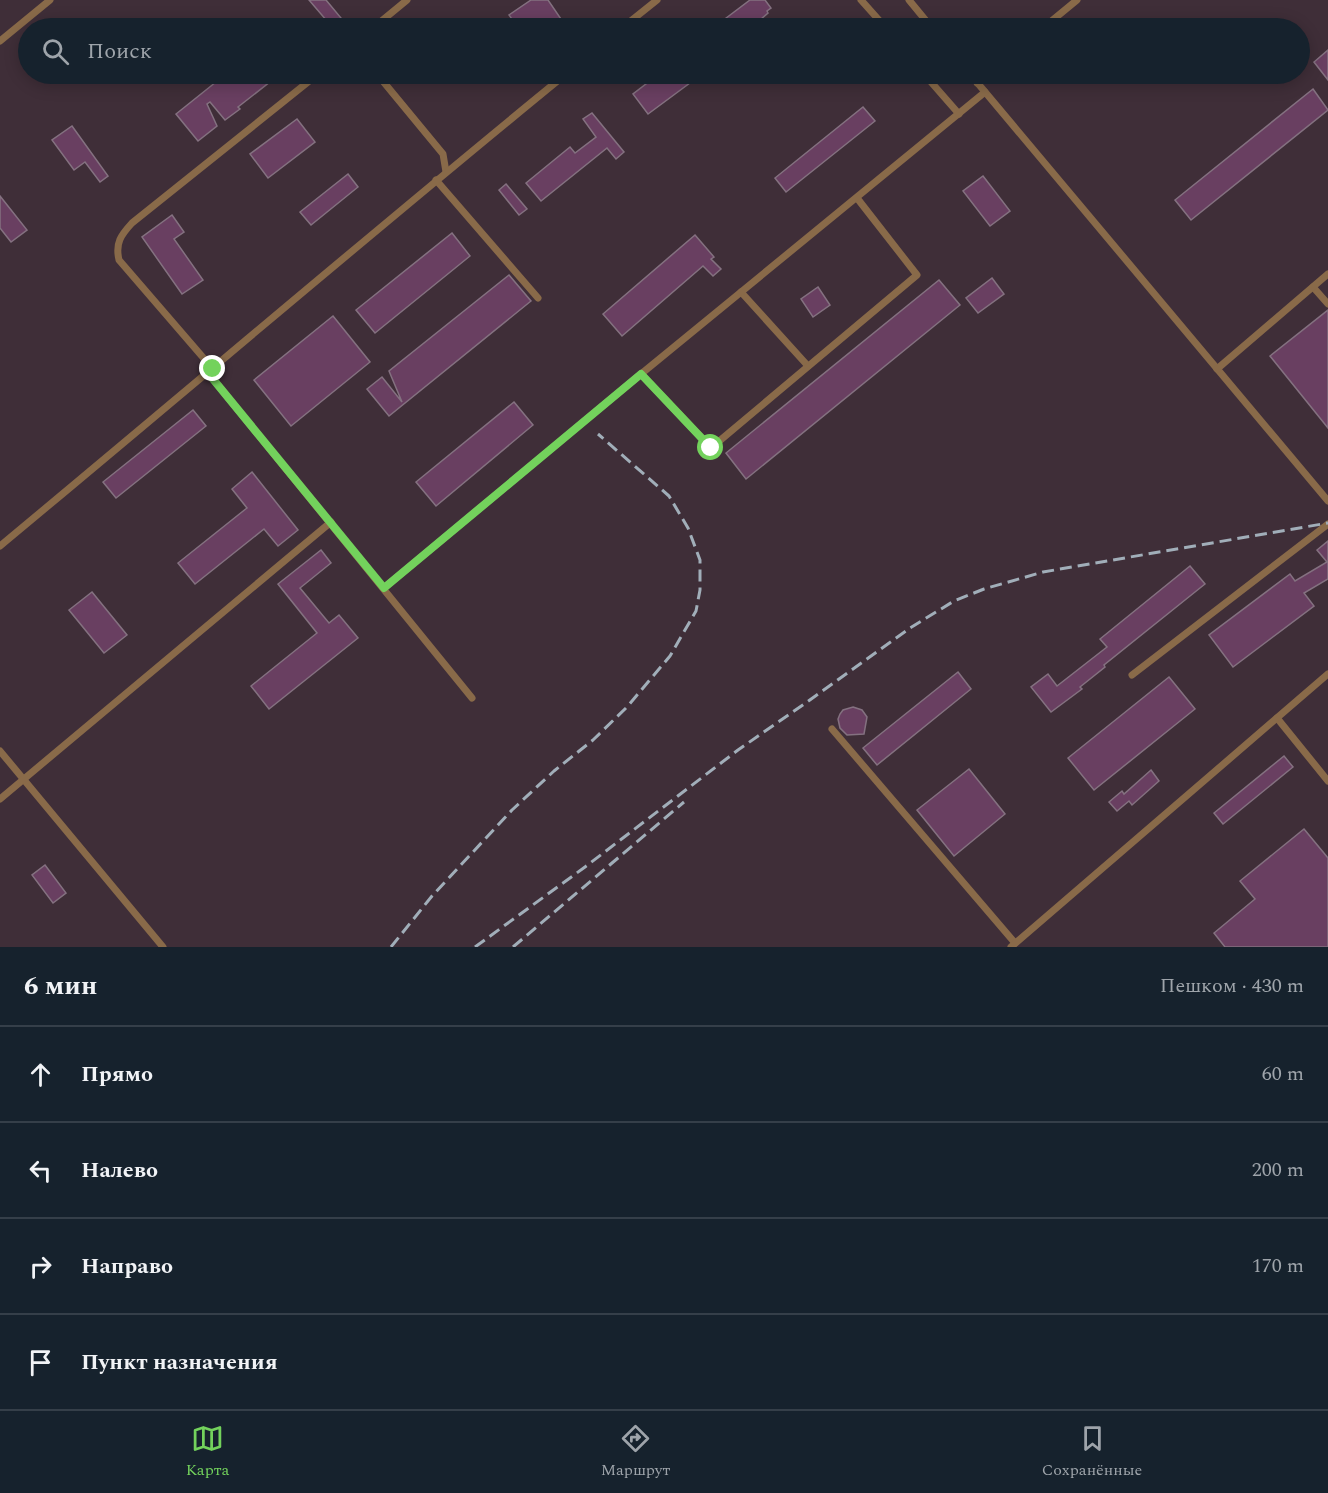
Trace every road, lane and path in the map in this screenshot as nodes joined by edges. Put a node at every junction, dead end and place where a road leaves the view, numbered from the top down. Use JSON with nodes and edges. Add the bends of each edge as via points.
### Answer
{"nodes":[{"id":1,"x":50,"y":0,"type":"edge"},
{"id":2,"x":407,"y":0,"type":"edge"},
{"id":3,"x":657,"y":0,"type":"edge"},
{"id":4,"x":861,"y":0,"type":"edge"},
{"id":5,"x":909,"y":0,"type":"edge"},
{"id":6,"x":1077,"y":0,"type":"edge"},
{"id":7,"x":28,"y":18,"type":"edge"},
{"id":8,"x":385,"y":18,"type":"edge"},
{"id":9,"x":634,"y":18,"type":"edge"},
{"id":10,"x":877,"y":18,"type":"edge"},
{"id":11,"x":924,"y":18,"type":"edge"},
{"id":12,"x":1054,"y":18,"type":"edge"},
{"id":13,"x":18,"y":26,"type":"edge"},
{"id":14,"x":0,"y":41,"type":"edge"},
{"id":15,"x":306,"y":84,"type":"edge"},
{"id":16,"x":385,"y":84,"type":"edge"},
{"id":17,"x":555,"y":84,"type":"edge"},
{"id":18,"x":933,"y":84,"type":"edge"},
{"id":19,"x":978,"y":84,"type":"edge"},
{"id":20,"x":985,"y":92,"type":"junction"},
{"id":21,"x":959,"y":114,"type":"junction"},
{"id":22,"x":446,"y":172,"type":"junction"},
{"id":23,"x":436,"y":180,"type":"junction"},
{"id":24,"x":857,"y":198,"type":"junction"},
{"id":25,"x":1328,"y":274,"type":"edge"},
{"id":26,"x":1313,"y":287,"type":"junction"},
{"id":27,"x":741,"y":292,"type":"junction"},
{"id":28,"x":538,"y":298,"type":"dead end"},
{"id":29,"x":1328,"y":304,"type":"edge"},
{"id":30,"x":808,"y":366,"type":"junction"},
{"id":31,"x":1217,"y":369,"type":"junction"},
{"id":32,"x":211,"y":371,"type":"junction"},
{"id":33,"x":641,"y":374,"type":"junction"},
{"id":34,"x":1328,"y":501,"type":"edge"},
{"id":35,"x":331,"y":522,"type":"junction"},
{"id":36,"x":1328,"y":524,"type":"edge"},
{"id":37,"x":0,"y":546,"type":"edge"},
{"id":38,"x":384,"y":588,"type":"junction"},
{"id":39,"x":1328,"y":674,"type":"edge"},
{"id":40,"x":1132,"y":675,"type":"dead end"},
{"id":41,"x":472,"y":698,"type":"dead end"},
{"id":42,"x":1277,"y":718,"type":"junction"},
{"id":43,"x":832,"y":729,"type":"dead end"},
{"id":44,"x":0,"y":751,"type":"edge"},
{"id":45,"x":24,"y":779,"type":"junction"},
{"id":46,"x":1328,"y":782,"type":"edge"},
{"id":47,"x":0,"y":799,"type":"edge"},
{"id":48,"x":1013,"y":945,"type":"edge"},
{"id":49,"x":163,"y":947,"type":"edge"}],
"edges":[{"from":1,"to":7,"type":"lane"},
{"from":2,"to":8,"type":"lane"},
{"from":3,"to":9,"type":"lane"},
{"from":4,"to":10,"type":"lane"},
{"from":5,"to":11,"type":"lane"},
{"from":6,"to":12,"type":"lane"},
{"from":13,"to":14,"type":"lane"},
{"from":15,"to":32,"type":"lane","via":[[119,237],[119,260]]},
{"from":16,"to":22,"type":"lane","via":[[443,154]]},
{"from":17,"to":22,"type":"lane"},
{"from":18,"to":21,"type":"lane"},
{"from":19,"to":20,"type":"lane"},
{"from":20,"to":21,"type":"lane"},
{"from":20,"to":31,"type":"lane"},
{"from":21,"to":24,"type":"lane"},
{"from":22,"to":23,"type":"lane"},
{"from":23,"to":28,"type":"lane"},
{"from":23,"to":32,"type":"lane"},
{"from":24,"to":27,"type":"lane"},
{"from":24,"to":30,"type":"lane","via":[[917,275]]},
{"from":25,"to":26,"type":"lane"},
{"from":26,"to":29,"type":"lane"},
{"from":26,"to":31,"type":"lane"},
{"from":27,"to":30,"type":"lane"},
{"from":27,"to":33,"type":"lane"},
{"from":30,"to":33,"type":"lane","via":[[711,448]]},
{"from":31,"to":34,"type":"lane"},
{"from":32,"to":35,"type":"lane"},
{"from":32,"to":37,"type":"lane"},
{"from":33,"to":38,"type":"lane"},
{"from":35,"to":38,"type":"lane"},
{"from":35,"to":45,"type":"lane"},
{"from":36,"to":40,"type":"lane"},
{"from":38,"to":41,"type":"lane"},
{"from":39,"to":42,"type":"lane"},
{"from":42,"to":46,"type":"lane"},
{"from":42,"to":48,"type":"lane"},
{"from":43,"to":48,"type":"lane"},
{"from":44,"to":45,"type":"lane"},
{"from":45,"to":47,"type":"lane"},
{"from":45,"to":49,"type":"lane"}]}
